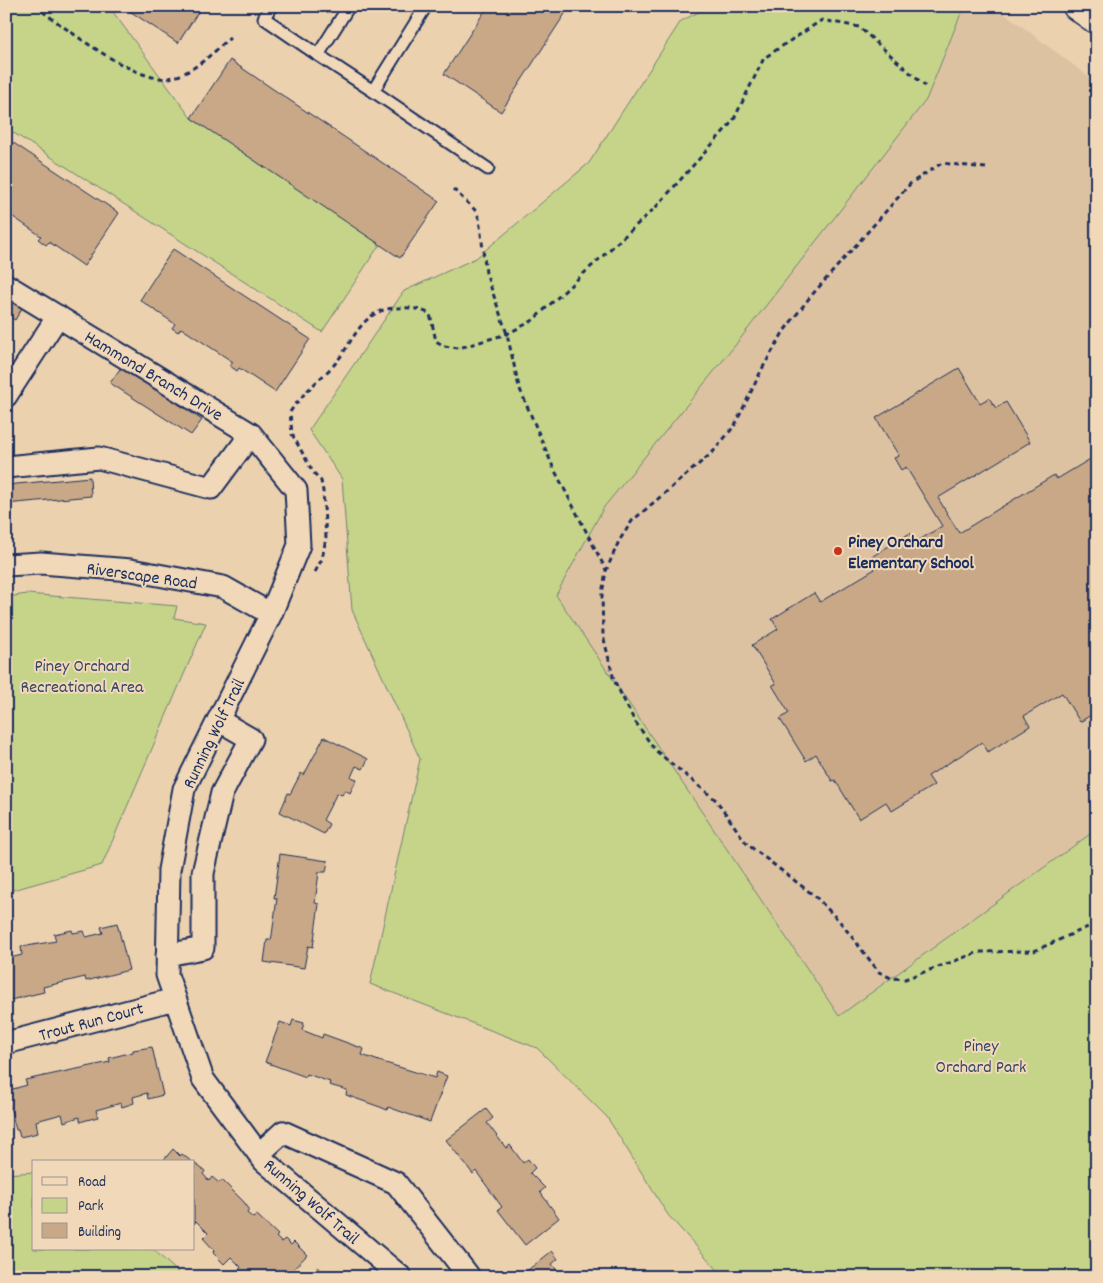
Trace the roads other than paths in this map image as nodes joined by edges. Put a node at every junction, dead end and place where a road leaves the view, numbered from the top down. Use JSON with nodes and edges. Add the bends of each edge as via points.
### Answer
{"nodes":[{"id":1,"x":271,"y":6,"type":"edge"},
{"id":2,"x":349,"y":6,"type":"edge"},
{"id":3,"x":426,"y":6,"type":"edge"},
{"id":4,"x":1077,"y":6,"type":"edge"},
{"id":5,"x":1097,"y":20,"type":"edge"},
{"id":6,"x":318,"y":55,"type":"junction"},
{"id":7,"x":373,"y":91,"type":"junction"},
{"id":8,"x":488,"y":169,"type":"dead end"},
{"id":9,"x":6,"y":284,"type":"edge"},
{"id":10,"x":58,"y":316,"type":"junction"},
{"id":11,"x":6,"y":396,"type":"edge"},
{"id":12,"x":251,"y":434,"type":"junction"},
{"id":13,"x":6,"y":467,"type":"edge"},
{"id":14,"x":6,"y":565,"type":"edge"},
{"id":15,"x":271,"y":614,"type":"junction"},
{"id":16,"x":218,"y":720,"type":"junction"},
{"id":17,"x":167,"y":955,"type":"junction"},
{"id":18,"x":175,"y":999,"type":"junction"},
{"id":19,"x":6,"y":1043,"type":"edge"},
{"id":20,"x":259,"y":1154,"type":"junction"},
{"id":21,"x":401,"y":1277,"type":"edge"},
{"id":22,"x":467,"y":1277,"type":"edge"}],
"edges":[{"from":1,"to":6,"type":"lane","via":[[264,18]]},
{"from":2,"to":6,"type":"lane"},
{"from":3,"to":7,"type":"lane"},
{"from":4,"to":5,"type":"street"},
{"from":6,"to":7,"type":"lane"},
{"from":7,"to":8,"type":"lane"},
{"from":9,"to":10,"type":"street","name":"Hammond Branch Drive"},
{"from":10,"to":11,"type":"street"},
{"from":10,"to":12,"type":"street","name":"Hammond Branch Drive"},
{"from":12,"to":13,"type":"street","via":[[211,488],[99,458]]},
{"from":12,"to":15,"type":"street","name":"Hammond Branch Drive","via":[[296,490],[299,545]]},
{"from":14,"to":15,"type":"street","name":"Riverscape Road","via":[[41,563],[131,570],[223,587]]},
{"from":15,"to":16,"type":"street","name":"Running Wolf Trail"},
{"from":16,"to":17,"type":"street","name":"Running Wolf Trail","via":[[184,789],[169,870]]},
{"from":16,"to":17,"type":"street","via":[[251,739],[222,793],[203,874],[203,948]]},
{"from":17,"to":18,"type":"street","name":"Running Wolf Trail","via":[[167,975]]},
{"from":18,"to":19,"type":"street","name":"Trout Run Court"},
{"from":18,"to":20,"type":"street","name":"Running Wolf Trail","via":[[203,1079]]},
{"from":20,"to":21,"type":"street","name":"Running Wolf Trail"},
{"from":20,"to":22,"type":"street","via":[[283,1132],[396,1183]]}]}
